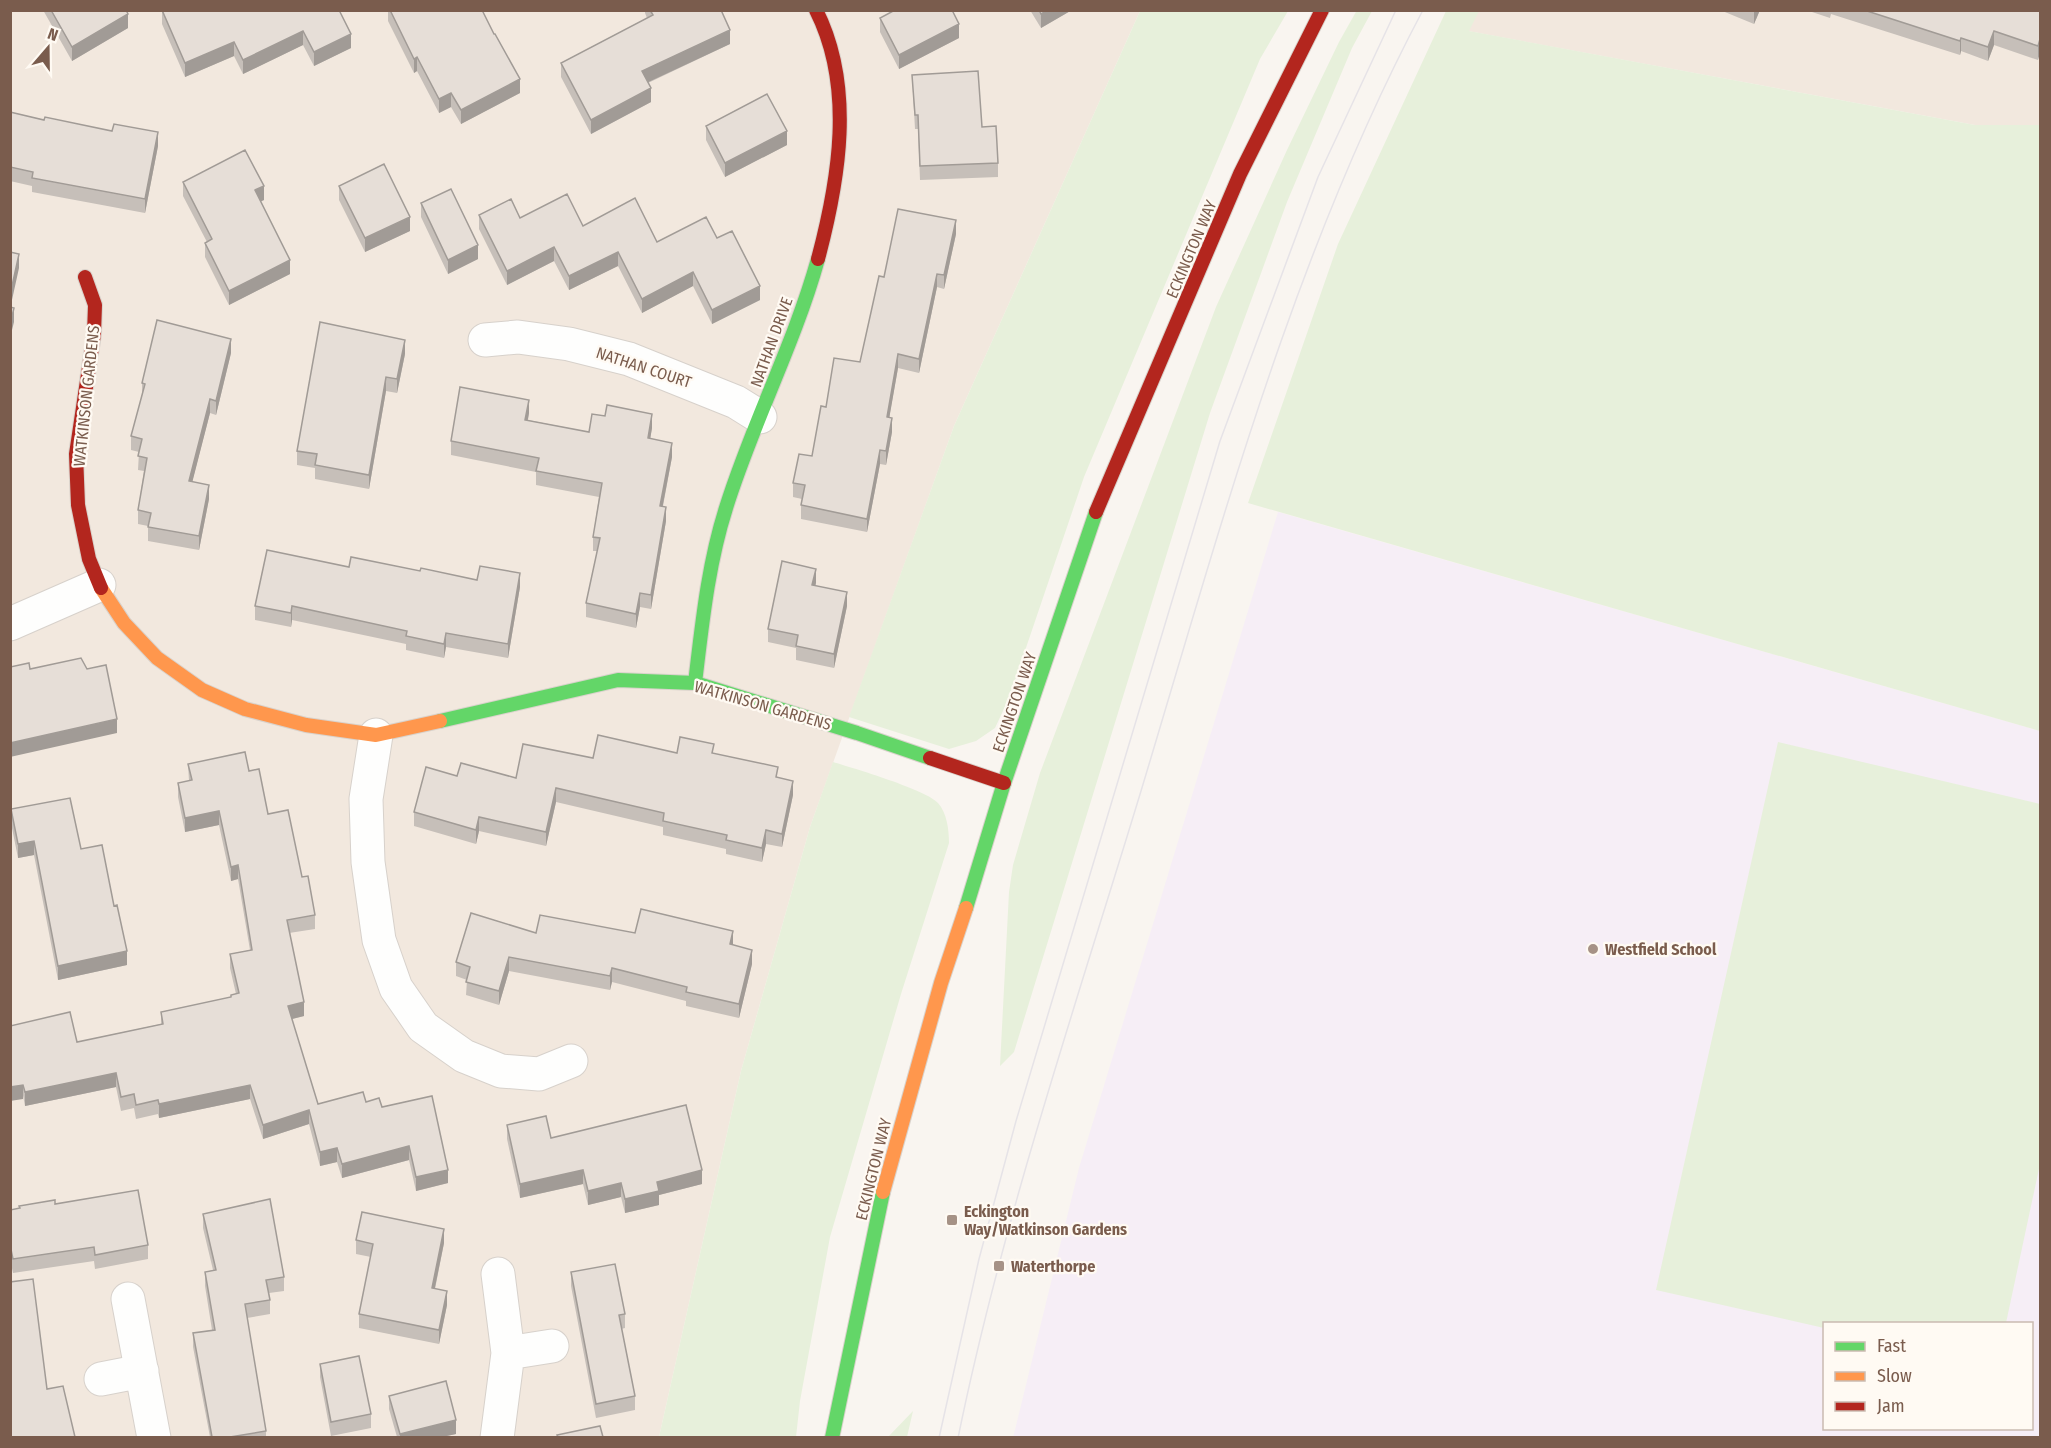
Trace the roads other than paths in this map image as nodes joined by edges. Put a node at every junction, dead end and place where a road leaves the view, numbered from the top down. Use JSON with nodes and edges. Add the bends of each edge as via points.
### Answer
{"nodes":[{"id":1,"x":1322,"y":10,"type":"edge"},
{"id":2,"x":818,"y":11,"type":"edge"},
{"id":3,"x":85,"y":277,"type":"dead end"},
{"id":4,"x":485,"y":340,"type":"dead end"},
{"id":5,"x":760,"y":417,"type":"junction"},
{"id":6,"x":99,"y":585,"type":"junction"},
{"id":7,"x":10,"y":624,"type":"edge"},
{"id":8,"x":695,"y":683,"type":"junction"},
{"id":9,"x":376,"y":735,"type":"junction"},
{"id":10,"x":1004,"y":783,"type":"junction"},
{"id":11,"x":571,"y":1061,"type":"dead end"},
{"id":12,"x":498,"y":1274,"type":"dead end"},
{"id":13,"x":128,"y":1299,"type":"dead end"},
{"id":14,"x":552,"y":1346,"type":"dead end"},
{"id":15,"x":508,"y":1353,"type":"junction"},
{"id":16,"x":141,"y":1371,"type":"junction"},
{"id":17,"x":101,"y":1379,"type":"dead end"},
{"id":18,"x":154,"y":1437,"type":"edge"},
{"id":19,"x":497,"y":1437,"type":"edge"},
{"id":20,"x":832,"y":1437,"type":"edge"}],
"edges":[{"from":1,"to":10,"type":"street","name":"ECKINGTON WAY","via":[[1240,174],[1090,527]]},
{"from":2,"to":5,"type":"street","name":"NATHAN DRIVE","via":[[835,64],[841,120],[835,180],[821,251]]},
{"from":3,"to":6,"type":"street","name":"WATKINSON GARDENS","via":[[95,305],[76,454],[78,505],[89,559]]},
{"from":4,"to":5,"type":"street","name":"NATHAN COURT","via":[[518,337],[569,344],[629,359],[736,402]]},
{"from":5,"to":8,"type":"street","name":"NATHAN DRIVE","via":[[723,516]]},
{"from":6,"to":7,"type":"street"},
{"from":6,"to":9,"type":"street","name":"WATKINSON GARDENS","via":[[124,623],[157,658],[201,690],[245,709],[306,725]]},
{"from":8,"to":9,"type":"street","name":"WATKINSON GARDENS","via":[[618,680]]},
{"from":8,"to":10,"type":"street","name":"WATKINSON GARDENS"},
{"from":9,"to":11,"type":"street","via":[[366,799],[368,862],[379,940],[396,988],[423,1027],[464,1056],[501,1071],[539,1074]]},
{"from":10,"to":20,"type":"street","name":"ECKINGTON WAY","via":[[940,983],[884,1188]]},
{"from":12,"to":15,"type":"street"},
{"from":13,"to":16,"type":"street"},
{"from":14,"to":15,"type":"street"},
{"from":15,"to":19,"type":"street"},
{"from":16,"to":17,"type":"street"},
{"from":16,"to":18,"type":"street"}]}
